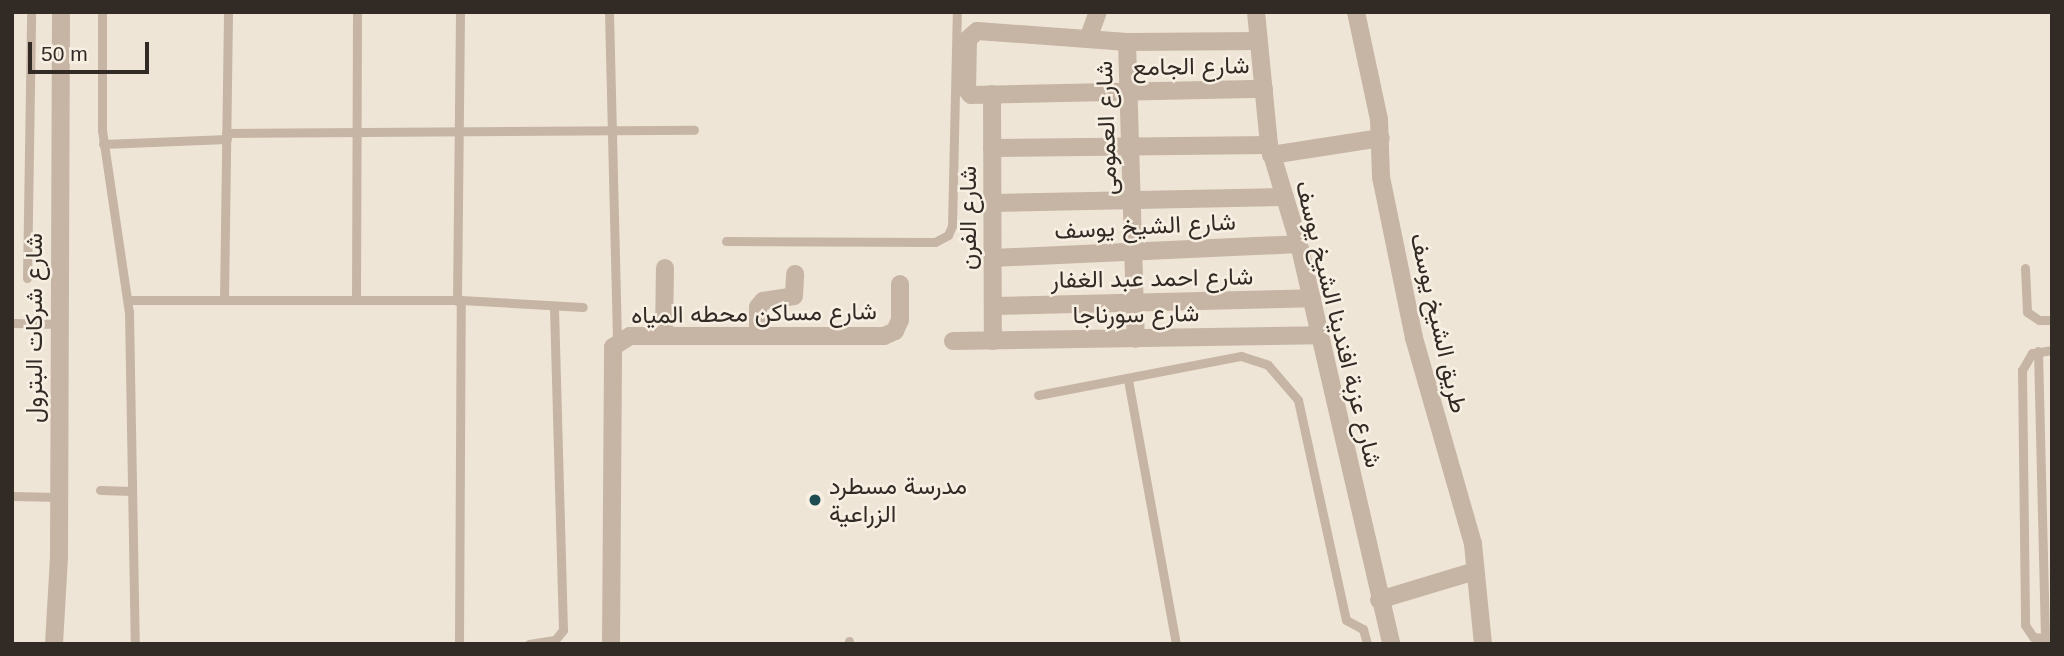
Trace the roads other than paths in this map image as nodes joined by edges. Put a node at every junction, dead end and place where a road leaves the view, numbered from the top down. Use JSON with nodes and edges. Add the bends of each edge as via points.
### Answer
{"nodes":[{"id":1,"x":31,"y":12,"type":"edge"},
{"id":2,"x":61,"y":12,"type":"edge"},
{"id":3,"x":102,"y":12,"type":"edge"},
{"id":4,"x":228,"y":12,"type":"edge"},
{"id":5,"x":357,"y":12,"type":"edge"},
{"id":6,"x":460,"y":12,"type":"edge"},
{"id":7,"x":609,"y":12,"type":"edge"},
{"id":8,"x":957,"y":12,"type":"edge"},
{"id":9,"x":1098,"y":12,"type":"edge"},
{"id":10,"x":1255,"y":12,"type":"edge"},
{"id":11,"x":1356,"y":12,"type":"edge"},
{"id":12,"x":1088,"y":39,"type":"junction"},
{"id":13,"x":1258,"y":41,"type":"junction"},
{"id":14,"x":1127,"y":42,"type":"junction"},
{"id":15,"x":1264,"y":89,"type":"junction"},
{"id":16,"x":1129,"y":92,"type":"junction"},
{"id":17,"x":992,"y":94,"type":"junction"},
{"id":18,"x":694,"y":130,"type":"dead end"},
{"id":19,"x":611,"y":131,"type":"junction"},
{"id":20,"x":459,"y":132,"type":"junction"},
{"id":21,"x":357,"y":133,"type":"junction"},
{"id":22,"x":226,"y":136,"type":"junction"},
{"id":23,"x":1381,"y":138,"type":"junction"},
{"id":24,"x":103,"y":144,"type":"junction"},
{"id":25,"x":1131,"y":147,"type":"junction"},
{"id":26,"x":992,"y":148,"type":"junction"},
{"id":27,"x":1270,"y":150,"type":"junction"},
{"id":28,"x":1285,"y":198,"type":"junction"},
{"id":29,"x":1132,"y":200,"type":"junction"},
{"id":30,"x":993,"y":203,"type":"junction"},
{"id":31,"x":726,"y":241,"type":"dead end"},
{"id":32,"x":1298,"y":244,"type":"junction"},
{"id":33,"x":1134,"y":251,"type":"junction"},
{"id":34,"x":993,"y":258,"type":"junction"},
{"id":35,"x":665,"y":268,"type":"dead end"},
{"id":36,"x":2025,"y":268,"type":"dead end"},
{"id":37,"x":795,"y":274,"type":"dead end"},
{"id":38,"x":27,"y":278,"type":"dead end"},
{"id":39,"x":900,"y":284,"type":"dead end"},
{"id":40,"x":1312,"y":298,"type":"junction"},
{"id":41,"x":128,"y":300,"type":"junction"},
{"id":42,"x":224,"y":300,"type":"junction"},
{"id":43,"x":356,"y":300,"type":"junction"},
{"id":44,"x":459,"y":300,"type":"junction"},
{"id":45,"x":1135,"y":302,"type":"junction"},
{"id":46,"x":554,"y":306,"type":"junction"},
{"id":47,"x":993,"y":306,"type":"junction"},
{"id":48,"x":583,"y":307,"type":"dead end"},
{"id":49,"x":2052,"y":320,"type":"edge"},
{"id":50,"x":12,"y":323,"type":"edge"},
{"id":51,"x":58,"y":324,"type":"junction"},
{"id":52,"x":1319,"y":335,"type":"junction"},
{"id":53,"x":664,"y":336,"type":"junction"},
{"id":54,"x":758,"y":336,"type":"junction"},
{"id":55,"x":1136,"y":339,"type":"junction"},
{"id":56,"x":953,"y":341,"type":"dead end"},
{"id":57,"x":993,"y":341,"type":"junction"},
{"id":58,"x":617,"y":343,"type":"junction"},
{"id":59,"x":2052,"y":350,"type":"edge"},
{"id":60,"x":2038,"y":351,"type":"junction"},
{"id":61,"x":1128,"y":380,"type":"junction"},
{"id":62,"x":1038,"y":395,"type":"dead end"},
{"id":63,"x":100,"y":490,"type":"dead end"},
{"id":64,"x":132,"y":491,"type":"junction"},
{"id":65,"x":12,"y":496,"type":"edge"},
{"id":66,"x":59,"y":497,"type":"junction"},
{"id":67,"x":1475,"y":571,"type":"junction"},
{"id":68,"x":1379,"y":600,"type":"junction"},
{"id":69,"x":2049,"y":639,"type":"edge"},
{"id":70,"x":54,"y":644,"type":"edge"},
{"id":71,"x":135,"y":644,"type":"edge"},
{"id":72,"x":459,"y":644,"type":"edge"},
{"id":73,"x":529,"y":644,"type":"edge"},
{"id":74,"x":611,"y":644,"type":"edge"},
{"id":75,"x":1176,"y":644,"type":"edge"},
{"id":76,"x":1367,"y":644,"type":"edge"},
{"id":77,"x":1391,"y":644,"type":"edge"},
{"id":78,"x":1483,"y":644,"type":"edge"}],
"edges":[{"from":1,"to":38,"type":"lane"},
{"from":2,"to":51,"type":"street","name":"شارع شركات البترول"},
{"from":3,"to":24,"type":"lane"},
{"from":4,"to":22,"type":"lane"},
{"from":5,"to":21,"type":"lane"},
{"from":6,"to":20,"type":"lane"},
{"from":7,"to":19,"type":"lane"},
{"from":8,"to":31,"type":"lane","via":[[948,235],[935,242]]},
{"from":9,"to":12,"type":"street"},
{"from":10,"to":13,"type":"street","name":"شارع عزبة افندينا الشيخ يوسف"},
{"from":11,"to":23,"type":"street","name":"طريق الشيخ يوسف"},
{"from":12,"to":14,"type":"street"},
{"from":12,"to":17,"type":"street","via":[[973,32],[968,39],[968,93]]},
{"from":13,"to":14,"type":"street"},
{"from":13,"to":15,"type":"street","name":"شارع عزبة افندينا الشيخ يوسف"},
{"from":14,"to":16,"type":"street","name":"شارع العمومى"},
{"from":15,"to":16,"type":"street","name":"شارع الجامع"},
{"from":15,"to":27,"type":"street","name":"شارع عزبة افندينا الشيخ يوسف"},
{"from":16,"to":17,"type":"street","name":"شارع الجامع"},
{"from":16,"to":25,"type":"street","name":"شارع العمومى"},
{"from":17,"to":26,"type":"street","name":"شارع الفرن"},
{"from":18,"to":19,"type":"lane"},
{"from":19,"to":20,"type":"lane"},
{"from":19,"to":58,"type":"lane"},
{"from":20,"to":21,"type":"lane"},
{"from":20,"to":44,"type":"lane"},
{"from":21,"to":22,"type":"lane"},
{"from":21,"to":43,"type":"lane"},
{"from":22,"to":24,"type":"lane"},
{"from":22,"to":42,"type":"lane"},
{"from":23,"to":27,"type":"street"},
{"from":23,"to":67,"type":"street","name":"طريق الشيخ يوسف","via":[[1381,177],[1414,338],[1473,544]]},
{"from":24,"to":41,"type":"lane"},
{"from":25,"to":26,"type":"street"},
{"from":25,"to":27,"type":"street"},
{"from":25,"to":29,"type":"street","name":"شارع العمومى"},
{"from":26,"to":30,"type":"street","name":"شارع الفرن"},
{"from":27,"to":28,"type":"street","name":"شارع عزبة افندينا الشيخ يوسف"},
{"from":28,"to":29,"type":"street"},
{"from":28,"to":32,"type":"street","name":"شارع عزبة افندينا الشيخ يوسف"},
{"from":29,"to":30,"type":"street"},
{"from":29,"to":33,"type":"street","name":"شارع العمومى"},
{"from":30,"to":34,"type":"street","name":"شارع الفرن"},
{"from":32,"to":33,"type":"street","name":"شارع الشيخ يوسف"},
{"from":32,"to":40,"type":"street","name":"شارع عزبة افندينا الشيخ يوسف"},
{"from":33,"to":34,"type":"street","name":"شارع الشيخ يوسف"},
{"from":33,"to":45,"type":"street","name":"شارع العمومى"},
{"from":34,"to":47,"type":"street","name":"شارع الفرن"},
{"from":35,"to":53,"type":"street"},
{"from":36,"to":49,"type":"lane","via":[[2028,312],[2039,320]]},
{"from":37,"to":54,"type":"street","via":[[796,293],[791,298],[762,302],[758,307]]},
{"from":39,"to":54,"type":"street","name":"شارع مساكن محطه المياه","via":[[900,320],[890,334]]},
{"from":40,"to":45,"type":"street","name":"شارع احمد عبد الغفار"},
{"from":40,"to":52,"type":"street","name":"شارع عزبة افندينا الشيخ يوسف"},
{"from":41,"to":42,"type":"lane"},
{"from":41,"to":64,"type":"lane"},
{"from":42,"to":43,"type":"lane"},
{"from":43,"to":44,"type":"lane"},
{"from":44,"to":46,"type":"lane"},
{"from":44,"to":72,"type":"lane"},
{"from":45,"to":47,"type":"street","name":"شارع احمد عبد الغفار"},
{"from":45,"to":55,"type":"street","name":"شارع العمومى"},
{"from":46,"to":48,"type":"lane"},
{"from":46,"to":73,"type":"lane","via":[[563,630],[555,640]]},
{"from":47,"to":57,"type":"street","name":"شارع الفرن"},
{"from":50,"to":51,"type":"lane"},
{"from":51,"to":66,"type":"street","name":"شارع شركات البترول"},
{"from":52,"to":55,"type":"street","name":"شارع سورناجا"},
{"from":52,"to":68,"type":"street","name":"شارع عزبة افندينا الشيخ يوسف"},
{"from":53,"to":54,"type":"street","name":"شارع مساكن محطه المياه"},
{"from":53,"to":58,"type":"street","name":"شارع مساكن محطه المياه","via":[[631,337]]},
{"from":55,"to":57,"type":"street","name":"شارع سورناجا"},
{"from":56,"to":57,"type":"street","name":"شارع سورناجا"},
{"from":58,"to":74,"type":"street","name":"شارع مساكن محطه المياه","via":[[611,357]]},
{"from":59,"to":60,"type":"lane"},
{"from":60,"to":69,"type":"lane"},
{"from":60,"to":69,"type":"lane","via":[[2028,357],[2022,370],[2025,621],[2033,637]]},
{"from":61,"to":62,"type":"lane"},
{"from":61,"to":75,"type":"lane"},
{"from":61,"to":76,"type":"lane","via":[[1241,356],[1262,361],[1286,381],[1300,407],[1346,620],[1363,629]]},
{"from":63,"to":64,"type":"lane"},
{"from":64,"to":71,"type":"lane"},
{"from":65,"to":66,"type":"lane"},
{"from":66,"to":70,"type":"street","name":"شارع شركات البترول"},
{"from":67,"to":68,"type":"street"},
{"from":67,"to":78,"type":"street","name":"طريق الشيخ يوسف"},
{"from":68,"to":77,"type":"street","name":"شارع عزبة افندينا الشيخ يوسف"}]}
